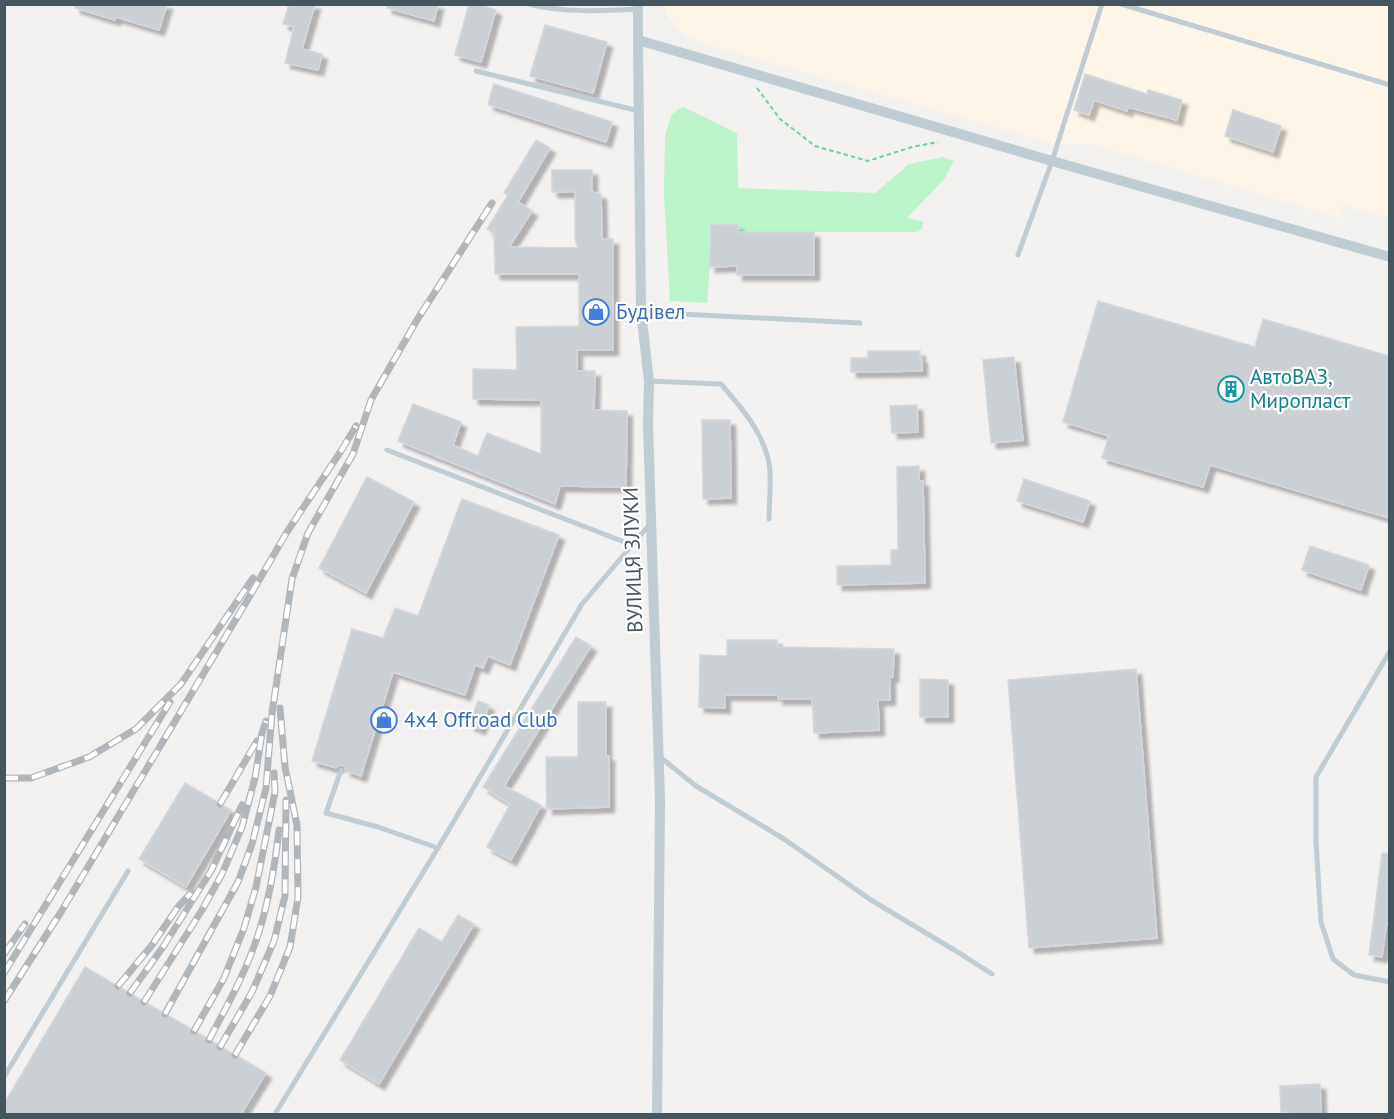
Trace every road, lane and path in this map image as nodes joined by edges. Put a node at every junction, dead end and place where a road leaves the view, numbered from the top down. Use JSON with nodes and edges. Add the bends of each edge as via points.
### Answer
{"nodes":[{"id":1,"x":529,"y":4,"type":"edge"},
{"id":2,"x":1102,"y":4,"type":"edge"},
{"id":3,"x":1120,"y":4,"type":"edge"},
{"id":4,"x":638,"y":7,"type":"edge"},
{"id":5,"x":638,"y":40,"type":"junction"},
{"id":6,"x":476,"y":71,"type":"dead end"},
{"id":7,"x":745,"y":71,"type":"junction"},
{"id":8,"x":1389,"y":85,"type":"edge"},
{"id":9,"x":639,"y":111,"type":"junction"},
{"id":10,"x":943,"y":140,"type":"dead end"},
{"id":11,"x":1052,"y":161,"type":"junction"},
{"id":12,"x":1018,"y":255,"type":"dead end"},
{"id":13,"x":1389,"y":257,"type":"edge"},
{"id":14,"x":641,"y":312,"type":"junction"},
{"id":15,"x":860,"y":323,"type":"dead end"},
{"id":16,"x":649,"y":381,"type":"junction"},
{"id":17,"x":387,"y":450,"type":"dead end"},
{"id":18,"x":769,"y":519,"type":"dead end"},
{"id":19,"x":651,"y":523,"type":"junction"},
{"id":20,"x":632,"y":545,"type":"junction"},
{"id":21,"x":1389,"y":651,"type":"edge"},
{"id":22,"x":658,"y":756,"type":"junction"},
{"id":23,"x":341,"y":770,"type":"dead end"},
{"id":24,"x":438,"y":848,"type":"junction"},
{"id":25,"x":128,"y":871,"type":"dead end"},
{"id":26,"x":992,"y":974,"type":"dead end"},
{"id":27,"x":1389,"y":982,"type":"edge"},
{"id":28,"x":4,"y":1077,"type":"edge"},
{"id":29,"x":275,"y":1114,"type":"edge"},
{"id":30,"x":657,"y":1114,"type":"edge"}],
"edges":[{"from":1,"to":4,"type":"lane","via":[[604,11]]},
{"from":2,"to":11,"type":"lane"},
{"from":3,"to":8,"type":"lane"},
{"from":4,"to":5,"type":"street","name":"ВУЛИЦЯ ЗЛУКИ"},
{"from":5,"to":7,"type":"street"},
{"from":5,"to":9,"type":"street","name":"ВУЛИЦЯ ЗЛУКИ"},
{"from":6,"to":9,"type":"lane"},
{"from":7,"to":10,"type":"path","via":[[780,119],[815,146],[868,161]]},
{"from":7,"to":11,"type":"street"},
{"from":9,"to":14,"type":"street","name":"ВУЛИЦЯ ЗЛУКИ"},
{"from":11,"to":12,"type":"lane"},
{"from":11,"to":13,"type":"street"},
{"from":14,"to":15,"type":"lane"},
{"from":14,"to":16,"type":"street","name":"ВУЛИЦЯ ЗЛУКИ"},
{"from":16,"to":18,"type":"lane","via":[[721,384],[760,437],[770,464]]},
{"from":16,"to":19,"type":"street","name":"ВУЛИЦЯ ЗЛУКИ"},
{"from":17,"to":20,"type":"lane"},
{"from":19,"to":20,"type":"lane"},
{"from":19,"to":22,"type":"street","name":"ВУЛИЦЯ ЗЛУКИ"},
{"from":20,"to":24,"type":"lane","via":[[582,604]]},
{"from":21,"to":27,"type":"lane","via":[[1316,777],[1321,922],[1333,959],[1354,975]]},
{"from":22,"to":26,"type":"lane","via":[[696,786]]},
{"from":22,"to":30,"type":"street","name":"ВУЛИЦЯ ЗЛУКИ"},
{"from":23,"to":24,"type":"lane","via":[[327,813]]},
{"from":24,"to":29,"type":"lane"},
{"from":25,"to":28,"type":"lane"}]}
